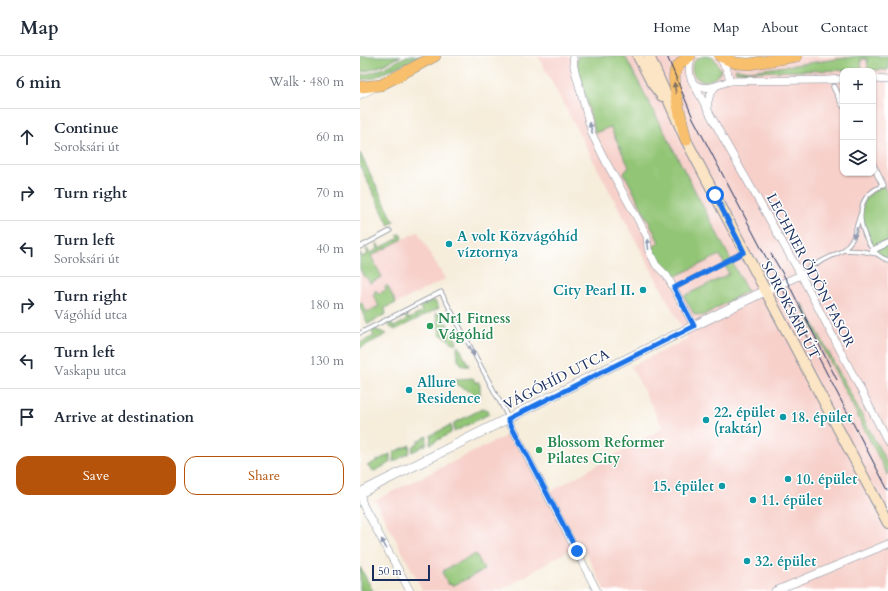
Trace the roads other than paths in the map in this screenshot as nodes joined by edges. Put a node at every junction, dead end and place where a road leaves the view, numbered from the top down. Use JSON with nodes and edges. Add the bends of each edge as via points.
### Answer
{"nodes":[{"id":1,"x":435,"y":56,"type":"edge"},
{"id":2,"x":574,"y":56,"type":"edge"},
{"id":3,"x":638,"y":56,"type":"edge"},
{"id":4,"x":649,"y":56,"type":"edge"},
{"id":5,"x":691,"y":56,"type":"edge"},
{"id":6,"x":719,"y":56,"type":"edge"},
{"id":7,"x":797,"y":56,"type":"edge"},
{"id":8,"x":840,"y":79,"type":"edge"},
{"id":9,"x":876,"y":79,"type":"edge"},
{"id":10,"x":888,"y":80,"type":"edge"},
{"id":11,"x":730,"y":81,"type":"junction"},
{"id":12,"x":381,"y":85,"type":"junction"},
{"id":13,"x":694,"y":85,"type":"junction"},
{"id":14,"x":360,"y":87,"type":"edge"},
{"id":15,"x":715,"y":87,"type":"junction"},
{"id":16,"x":834,"y":87,"type":"dead end"},
{"id":17,"x":360,"y":96,"type":"edge"},
{"id":18,"x":842,"y":104,"type":"edge"},
{"id":19,"x":672,"y":109,"type":"junction"},
{"id":20,"x":708,"y":111,"type":"junction"},
{"id":21,"x":686,"y":140,"type":"junction"},
{"id":22,"x":876,"y":172,"type":"edge"},
{"id":23,"x":882,"y":185,"type":"joint"},
{"id":24,"x":861,"y":212,"type":"junction"},
{"id":25,"x":390,"y":231,"type":"dead end"},
{"id":26,"x":888,"y":243,"type":"edge"},
{"id":27,"x":360,"y":247,"type":"edge"},
{"id":28,"x":844,"y":250,"type":"junction"},
{"id":29,"x":873,"y":250,"type":"junction"},
{"id":30,"x":744,"y":252,"type":"junction"},
{"id":31,"x":878,"y":255,"type":"junction"},
{"id":32,"x":888,"y":260,"type":"edge"},
{"id":33,"x":800,"y":275,"type":"junction"},
{"id":34,"x":674,"y":288,"type":"junction"},
{"id":35,"x":765,"y":291,"type":"junction"},
{"id":36,"x":694,"y":326,"type":"junction"},
{"id":37,"x":360,"y":333,"type":"edge"},
{"id":38,"x":508,"y":419,"type":"junction"},
{"id":39,"x":888,"y":442,"type":"edge"},
{"id":40,"x":360,"y":493,"type":"edge"},
{"id":41,"x":888,"y":523,"type":"edge"},
{"id":42,"x":888,"y":544,"type":"edge"},
{"id":43,"x":410,"y":591,"type":"edge"},
{"id":44,"x":597,"y":591,"type":"edge"},
{"id":45,"x":775,"y":591,"type":"edge"}],
"edges":[{"from":1,"to":12,"type":"main road"},
{"from":34,"to":2,"type":"street","one_way":true,"via":[[656,265],[648,249],[647,236],[592,134],[574,66]]},
{"from":3,"to":19,"type":"main road","name":"SOROKSÁRI ÚT","via":[[652,84]]},
{"from":4,"to":19,"type":"main road","name":"SOROKSÁRI ÚT"},
{"from":5,"to":13,"type":"street","name":"LECHNER ÖDÖN FASOR","via":[[688,72]]},
{"from":21,"to":5,"type":"main road","one_way":true,"via":[[674,75],[680,64]]},
{"from":6,"to":7,"type":"main road","via":[[736,63],[749,64]]},
{"from":6,"to":11,"type":"street"},
{"from":8,"to":11,"type":"street"},
{"from":9,"to":10,"type":"street"},
{"from":11,"to":15,"type":"street"},
{"from":12,"to":14,"type":"main road"},
{"from":12,"to":17,"type":"street"},
{"from":13,"to":15,"type":"street","via":[[700,88]]},
{"from":13,"to":20,"type":"street","name":"LECHNER ÖDÖN FASOR"},
{"from":15,"to":20,"type":"street","via":[[710,93]]},
{"from":16,"to":18,"type":"street"},
{"from":19,"to":21,"type":"main road","name":"SOROKSÁRI ÚT"},
{"from":20,"to":33,"type":"street","name":"LECHNER ÖDÖN FASOR"},
{"from":21,"to":30,"type":"main road","name":"SOROKSÁRI ÚT"},
{"from":22,"to":23,"type":"street"},
{"from":23,"to":24,"type":"lane","via":[[866,198]]},
{"from":24,"to":28,"type":"lane","one_way":true,"via":[[853,238]]},
{"from":24,"to":29,"type":"lane","via":[[864,231]]},
{"from":25,"to":27,"type":"lane"},
{"from":26,"to":29,"type":"street"},
{"from":28,"to":31,"type":"lane"},
{"from":28,"to":33,"type":"lane","via":[[810,267]]},
{"from":29,"to":31,"type":"lane"},
{"from":30,"to":34,"type":"lane"},
{"from":30,"to":35,"type":"main road","name":"SOROKSÁRI ÚT"},
{"from":31,"to":32,"type":"lane"},
{"from":33,"to":35,"type":"street"},
{"from":33,"to":39,"type":"street","name":"LECHNER ÖDÖN FASOR"},
{"from":34,"to":36,"type":"street"},
{"from":35,"to":36,"type":"street","name":"VÁGÓHÍD UTCA"},
{"from":35,"to":41,"type":"main road","name":"SOROKSÁRI ÚT"},
{"from":36,"to":38,"type":"street","name":"VÁGÓHÍD UTCA"},
{"from":37,"to":38,"type":"lane","one_way":true,"via":[[442,292]]},
{"from":38,"to":40,"type":"street","name":"VÁGÓHÍD UTCA"},
{"from":38,"to":44,"type":"street"},
{"from":43,"to":40,"type":"street","one_way":true,"via":[[363,505]]},
{"from":42,"to":45,"type":"street"}]}
